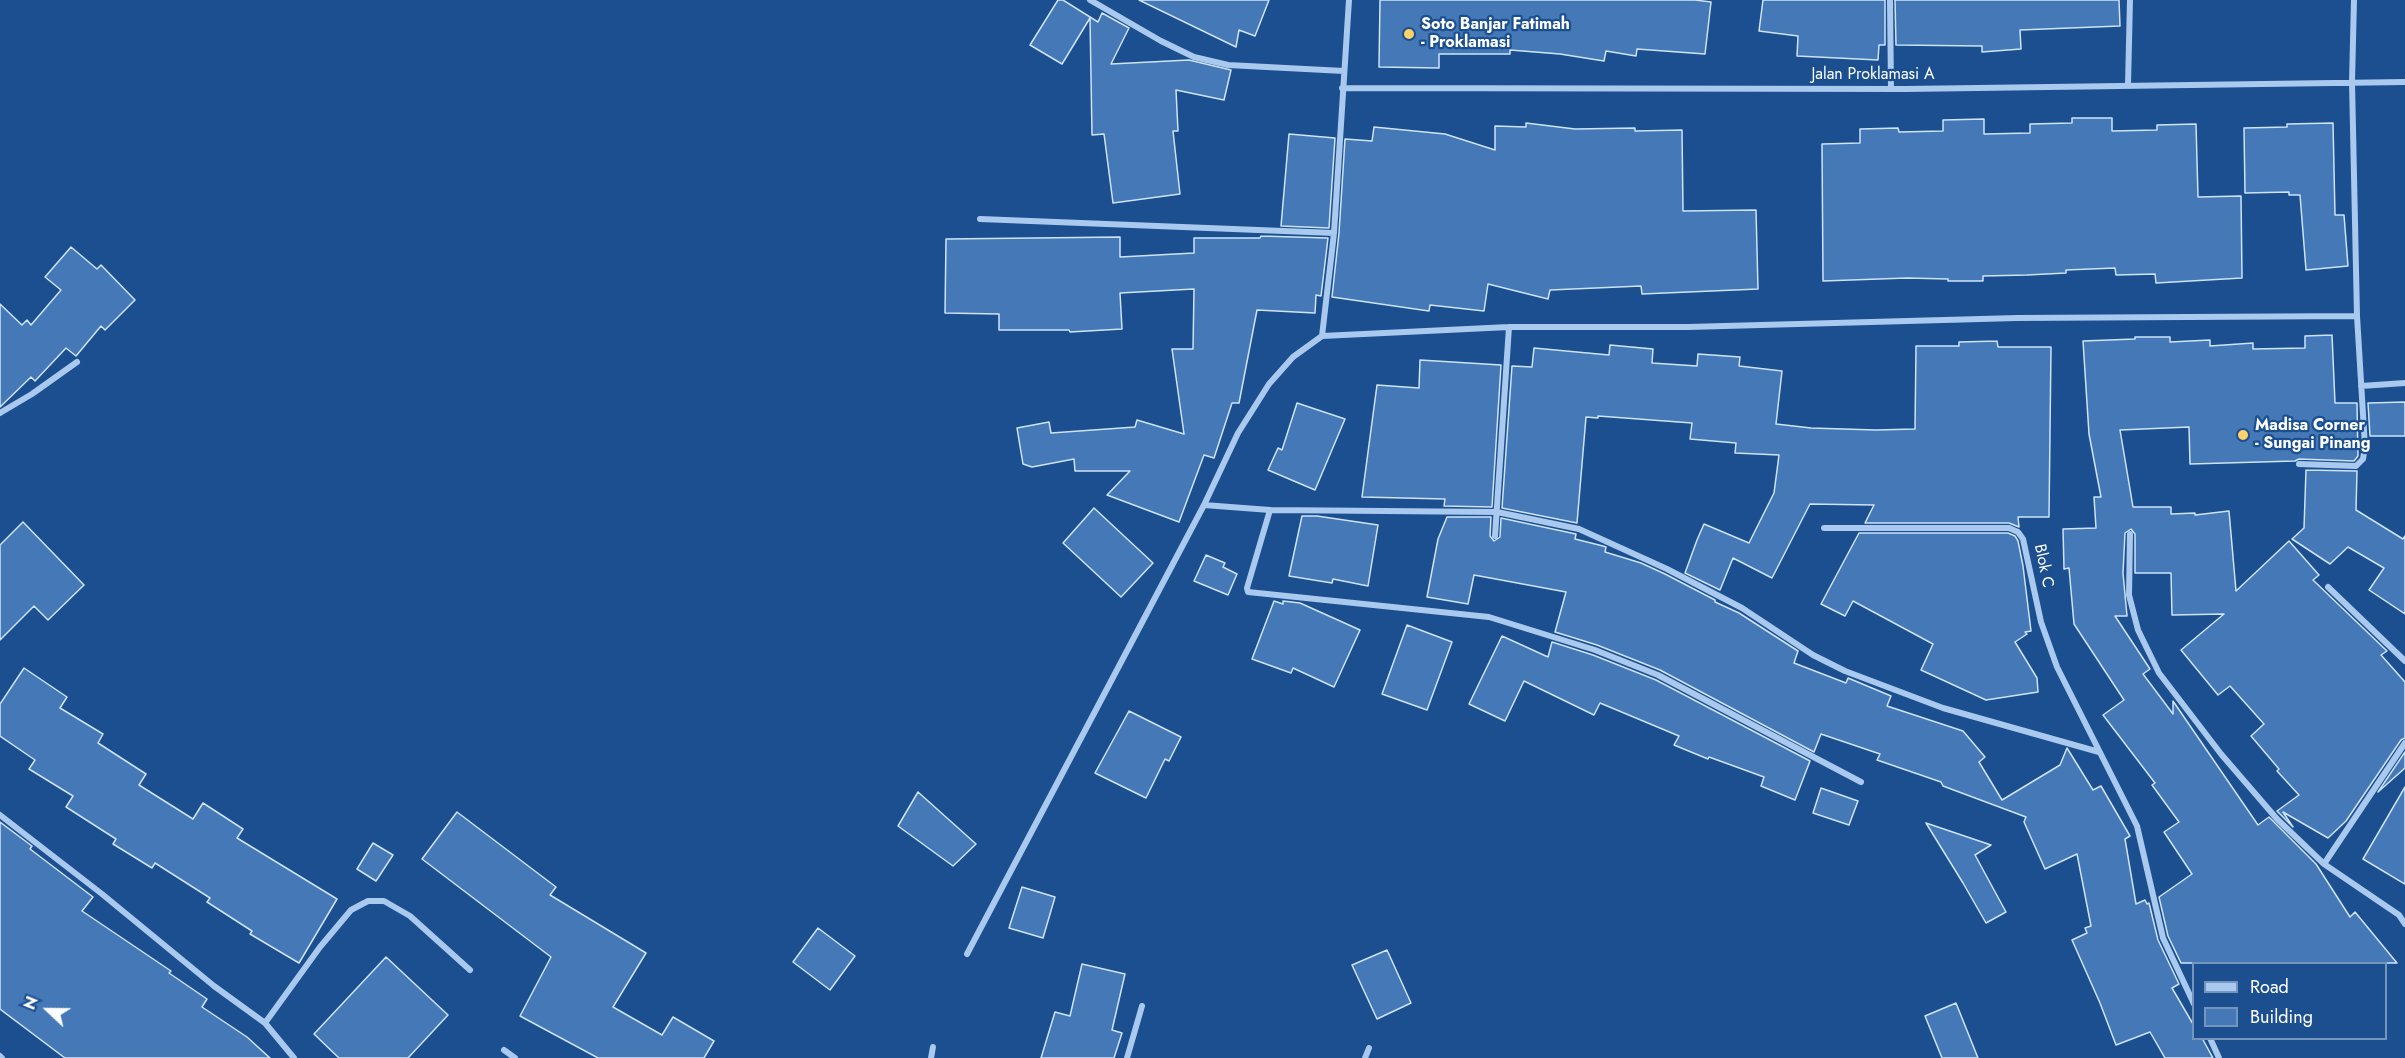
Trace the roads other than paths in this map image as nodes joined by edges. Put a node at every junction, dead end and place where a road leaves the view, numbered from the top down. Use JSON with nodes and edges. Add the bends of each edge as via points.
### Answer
{"nodes":[{"id":1,"x":1090,"y":0,"type":"edge"},
{"id":2,"x":1349,"y":0,"type":"edge"},
{"id":3,"x":1890,"y":0,"type":"edge"},
{"id":4,"x":2130,"y":0,"type":"edge"},
{"id":5,"x":2354,"y":0,"type":"edge"},
{"id":6,"x":1344,"y":71,"type":"junction"},
{"id":7,"x":2352,"y":82,"type":"junction"},
{"id":8,"x":2405,"y":82,"type":"edge"},
{"id":9,"x":2128,"y":85,"type":"junction"},
{"id":10,"x":1342,"y":88,"type":"junction"},
{"id":11,"x":1891,"y":89,"type":"junction"},
{"id":12,"x":980,"y":219,"type":"dead end"},
{"id":13,"x":1334,"y":232,"type":"junction"},
{"id":14,"x":2357,"y":316,"type":"junction"},
{"id":15,"x":1509,"y":327,"type":"junction"},
{"id":16,"x":1322,"y":336,"type":"junction"},
{"id":17,"x":76,"y":362,"type":"dead end"},
{"id":18,"x":2405,"y":382,"type":"edge"},
{"id":19,"x":2361,"y":386,"type":"junction"},
{"id":20,"x":0,"y":413,"type":"edge"},
{"id":21,"x":2299,"y":464,"type":"dead end"},
{"id":22,"x":1204,"y":505,"type":"junction"},
{"id":23,"x":1270,"y":510,"type":"junction"},
{"id":24,"x":1497,"y":512,"type":"junction"},
{"id":25,"x":1824,"y":528,"type":"dead end"},
{"id":26,"x":2130,"y":534,"type":"dead end"},
{"id":27,"x":1495,"y":537,"type":"dead end"},
{"id":28,"x":2328,"y":587,"type":"dead end"},
{"id":29,"x":2405,"y":661,"type":"edge"},
{"id":30,"x":2405,"y":743,"type":"edge"},
{"id":31,"x":2098,"y":752,"type":"junction"},
{"id":32,"x":1862,"y":782,"type":"dead end"},
{"id":33,"x":0,"y":815,"type":"edge"},
{"id":34,"x":2324,"y":864,"type":"junction"},
{"id":35,"x":2405,"y":924,"type":"edge"},
{"id":36,"x":967,"y":954,"type":"dead end"},
{"id":37,"x":470,"y":969,"type":"dead end"},
{"id":38,"x":2192,"y":1002,"type":"edge"},
{"id":39,"x":1142,"y":1006,"type":"dead end"},
{"id":40,"x":265,"y":1023,"type":"junction"},
{"id":41,"x":2211,"y":1040,"type":"edge"},
{"id":42,"x":933,"y":1047,"type":"dead end"},
{"id":43,"x":1369,"y":1048,"type":"dead end"},
{"id":44,"x":504,"y":1050,"type":"dead end"},
{"id":45,"x":294,"y":1058,"type":"edge"},
{"id":46,"x":515,"y":1058,"type":"edge"},
{"id":47,"x":931,"y":1058,"type":"edge"},
{"id":48,"x":1126,"y":1058,"type":"edge"},
{"id":49,"x":1365,"y":1058,"type":"edge"},
{"id":50,"x":2219,"y":1058,"type":"edge"}],
"edges":[{"from":1,"to":6,"type":"street","via":[[1194,57],[1228,65]]},
{"from":2,"to":6,"type":"street"},
{"from":3,"to":11,"type":"street"},
{"from":4,"to":9,"type":"street"},
{"from":5,"to":7,"type":"street"},
{"from":6,"to":10,"type":"street"},
{"from":7,"to":8,"type":"street","name":"Jalan Proklamasi A"},
{"from":7,"to":9,"type":"street","name":"Jalan Proklamasi A"},
{"from":7,"to":14,"type":"street"},
{"from":9,"to":11,"type":"street","name":"Jalan Proklamasi A"},
{"from":10,"to":11,"type":"street","name":"Jalan Proklamasi A"},
{"from":10,"to":13,"type":"street"},
{"from":12,"to":13,"type":"street"},
{"from":13,"to":16,"type":"street"},
{"from":14,"to":15,"type":"street"},
{"from":14,"to":19,"type":"street"},
{"from":15,"to":16,"type":"street"},
{"from":15,"to":24,"type":"street"},
{"from":16,"to":22,"type":"street","via":[[1293,357],[1269,384],[1238,433]]},
{"from":17,"to":20,"type":"street"},
{"from":18,"to":19,"type":"street"},
{"from":19,"to":21,"type":"street","via":[[2363,459],[2356,466]]},
{"from":22,"to":23,"type":"street"},
{"from":22,"to":36,"type":"street"},
{"from":23,"to":24,"type":"street"},
{"from":23,"to":32,"type":"street","via":[[1248,592],[1489,618],[1595,650],[1658,675]]},
{"from":24,"to":27,"type":"street"},
{"from":24,"to":31,"type":"street","via":[[1579,529],[1648,560],[1742,608],[1813,655],[1845,671],[1943,708]]},
{"from":25,"to":31,"type":"street","name":"Blok C","via":[[2009,528],[2018,532],[2023,538],[2041,622],[2053,656]]},
{"from":26,"to":34,"type":"street","via":[[2129,595],[2138,630],[2159,673],[2270,811]]},
{"from":28,"to":29,"type":"street"},
{"from":30,"to":34,"type":"street"},
{"from":31,"to":38,"type":"street","via":[[2137,826],[2163,938]]},
{"from":33,"to":40,"type":"street"},
{"from":34,"to":35,"type":"street","via":[[2399,915]]},
{"from":37,"to":40,"type":"street","via":[[411,916],[384,901],[368,901],[351,910]]},
{"from":39,"to":48,"type":"street"},
{"from":40,"to":45,"type":"street"},
{"from":41,"to":50,"type":"street"},
{"from":42,"to":47,"type":"street"},
{"from":43,"to":49,"type":"street"},
{"from":44,"to":46,"type":"street"}]}
